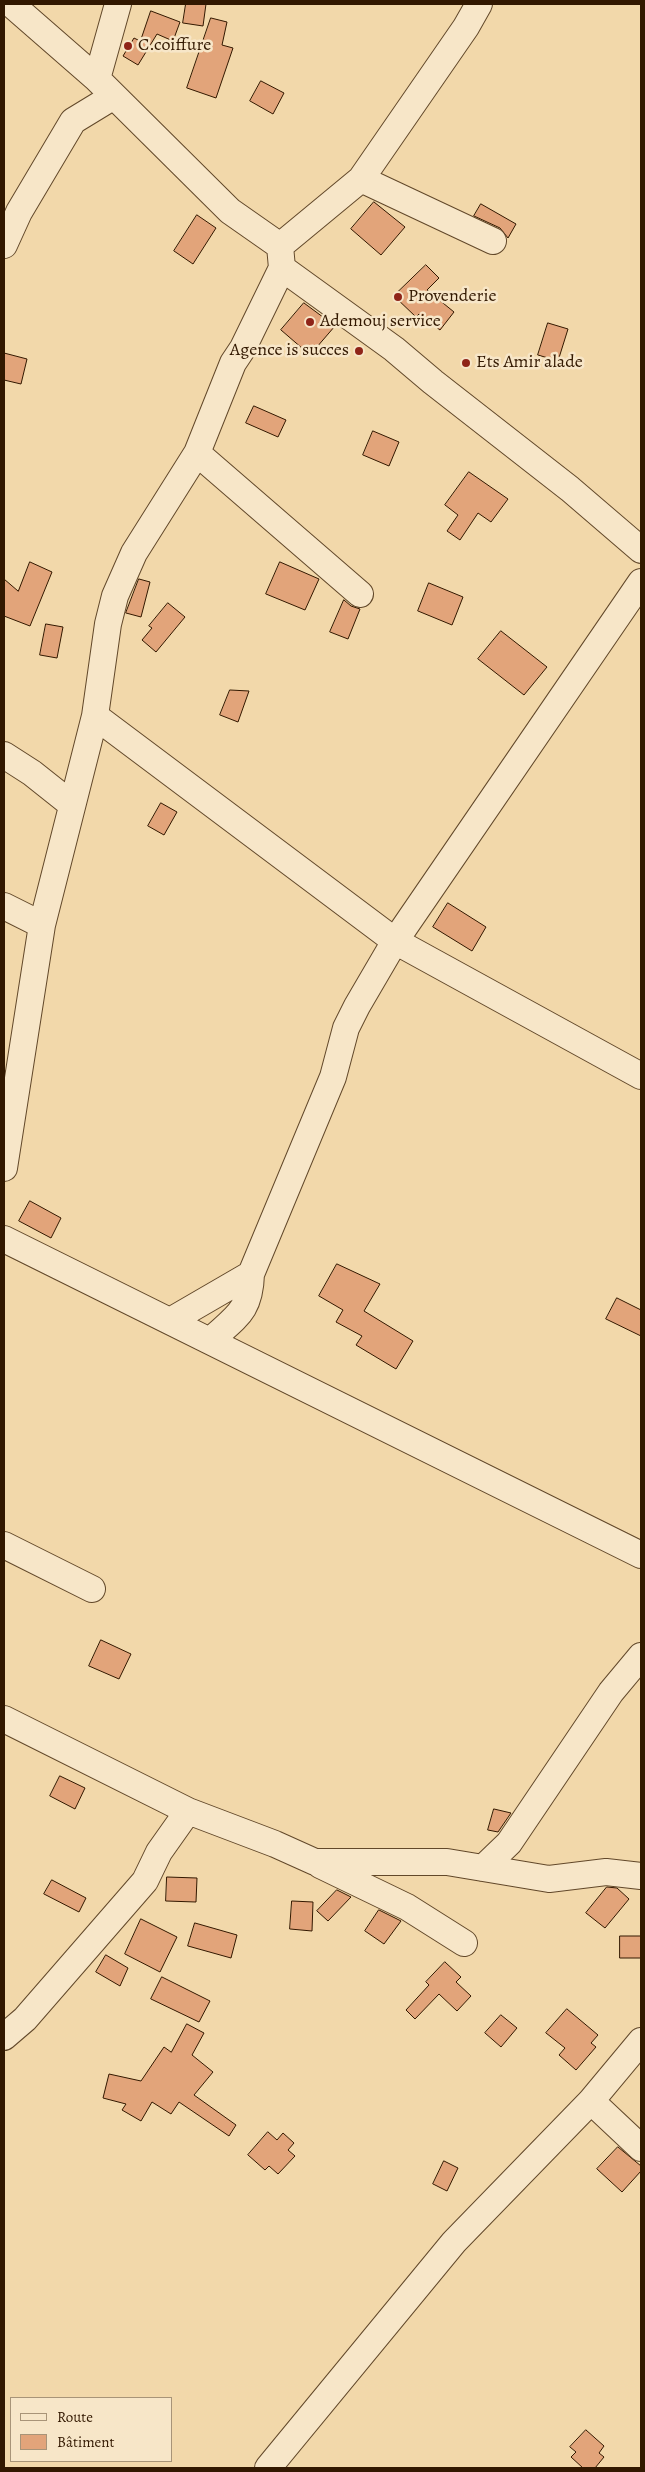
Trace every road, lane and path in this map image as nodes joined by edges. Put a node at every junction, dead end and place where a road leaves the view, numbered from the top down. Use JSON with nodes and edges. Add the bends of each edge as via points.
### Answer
{"nodes":[{"id":1,"x":11,"y":4,"type":"edge"},
{"id":2,"x":118,"y":4,"type":"edge"},
{"id":3,"x":479,"y":4,"type":"edge"},
{"id":4,"x":105,"y":88,"type":"junction"},
{"id":5,"x":361,"y":179,"type":"junction"},
{"id":6,"x":493,"y":241,"type":"dead end"},
{"id":7,"x":4,"y":245,"type":"edge"},
{"id":8,"x":281,"y":257,"type":"junction"},
{"id":9,"x":197,"y":453,"type":"junction"},
{"id":10,"x":641,"y":550,"type":"edge"},
{"id":11,"x":641,"y":582,"type":"edge"},
{"id":12,"x":360,"y":594,"type":"dead end"},
{"id":13,"x":95,"y":716,"type":"junction"},
{"id":14,"x":4,"y":756,"type":"edge"},
{"id":15,"x":71,"y":804,"type":"junction"},
{"id":16,"x":4,"y":906,"type":"edge"},
{"id":17,"x":42,"y":925,"type":"junction"},
{"id":18,"x":395,"y":941,"type":"junction"},
{"id":19,"x":641,"y":1076,"type":"edge"},
{"id":20,"x":4,"y":1168,"type":"edge"},
{"id":21,"x":4,"y":1239,"type":"edge"},
{"id":22,"x":251,"y":1274,"type":"junction"},
{"id":23,"x":170,"y":1321,"type":"junction"},
{"id":24,"x":211,"y":1340,"type":"junction"},
{"id":25,"x":4,"y":1546,"type":"edge"},
{"id":26,"x":641,"y":1555,"type":"edge"},
{"id":27,"x":92,"y":1590,"type":"dead end"},
{"id":28,"x":641,"y":1656,"type":"edge"},
{"id":29,"x":4,"y":1719,"type":"edge"},
{"id":30,"x":188,"y":1811,"type":"junction"},
{"id":31,"x":315,"y":1862,"type":"junction"},
{"id":32,"x":483,"y":1868,"type":"junction"},
{"id":33,"x":641,"y":1876,"type":"edge"},
{"id":34,"x":464,"y":1943,"type":"dead end"},
{"id":35,"x":4,"y":2038,"type":"edge"},
{"id":36,"x":641,"y":2041,"type":"edge"},
{"id":37,"x":591,"y":2101,"type":"junction"},
{"id":38,"x":641,"y":2148,"type":"edge"},
{"id":39,"x":268,"y":2468,"type":"edge"}],
"edges":[{"from":1,"to":4,"type":"street"},
{"from":2,"to":4,"type":"street"},
{"from":3,"to":5,"type":"street"},
{"from":4,"to":7,"type":"street","via":[[73,121],[19,212]]},
{"from":4,"to":8,"type":"street"},
{"from":5,"to":6,"type":"street"},
{"from":5,"to":8,"type":"street"},
{"from":8,"to":9,"type":"street"},
{"from":8,"to":10,"type":"street"},
{"from":9,"to":12,"type":"street"},
{"from":9,"to":13,"type":"street","via":[[134,553],[115,596]]},
{"from":11,"to":18,"type":"street"},
{"from":13,"to":15,"type":"street"},
{"from":13,"to":18,"type":"street"},
{"from":14,"to":15,"type":"street"},
{"from":15,"to":17,"type":"street"},
{"from":16,"to":17,"type":"street"},
{"from":17,"to":20,"type":"street"},
{"from":18,"to":19,"type":"street"},
{"from":18,"to":22,"type":"street","via":[[346,1028],[333,1077]]},
{"from":21,"to":23,"type":"street"},
{"from":22,"to":23,"type":"street"},
{"from":22,"to":24,"type":"street","via":[[250,1293],[241,1313]]},
{"from":23,"to":24,"type":"street"},
{"from":24,"to":26,"type":"street"},
{"from":25,"to":27,"type":"street"},
{"from":28,"to":32,"type":"street","via":[[611,1692],[509,1843]]},
{"from":29,"to":30,"type":"street"},
{"from":30,"to":31,"type":"street"},
{"from":30,"to":35,"type":"street","via":[[159,1852],[145,1881],[25,2019]]},
{"from":31,"to":32,"type":"street","via":[[447,1862]]},
{"from":31,"to":34,"type":"street","via":[[407,1907]]},
{"from":32,"to":33,"type":"street","via":[[549,1879],[606,1872]]},
{"from":36,"to":37,"type":"street"},
{"from":37,"to":38,"type":"street"},
{"from":37,"to":39,"type":"street","via":[[454,2242]]}]}
